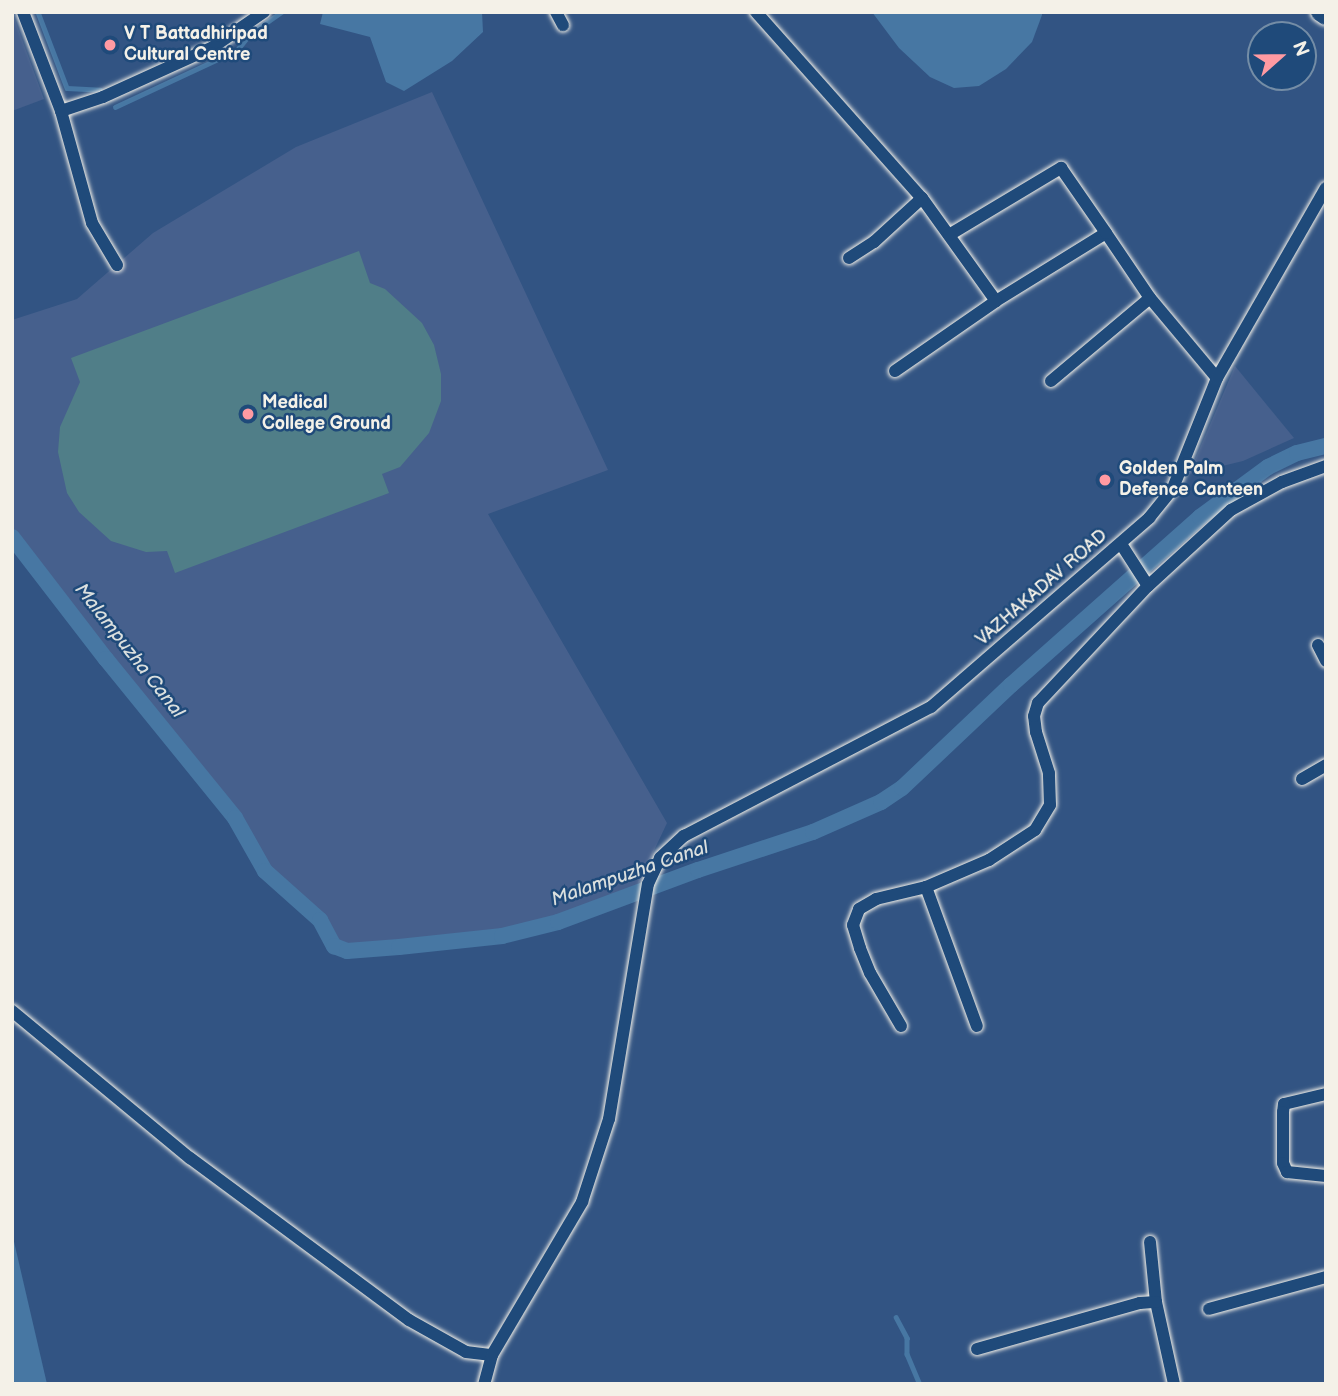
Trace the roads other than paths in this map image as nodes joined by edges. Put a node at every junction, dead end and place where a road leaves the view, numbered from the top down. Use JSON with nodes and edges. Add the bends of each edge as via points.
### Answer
{"nodes":[{"id":1,"x":23,"y":12,"type":"edge"},
{"id":2,"x":264,"y":12,"type":"edge"},
{"id":3,"x":556,"y":12,"type":"edge"},
{"id":4,"x":755,"y":12,"type":"edge"},
{"id":5,"x":1320,"y":12,"type":"edge"},
{"id":6,"x":1326,"y":16,"type":"edge"},
{"id":7,"x":563,"y":25,"type":"dead end"},
{"id":8,"x":61,"y":111,"type":"junction"},
{"id":9,"x":1326,"y":188,"type":"edge"},
{"id":10,"x":922,"y":198,"type":"junction"},
{"id":11,"x":1106,"y":233,"type":"junction"},
{"id":12,"x":949,"y":235,"type":"junction"},
{"id":13,"x":849,"y":258,"type":"dead end"},
{"id":14,"x":117,"y":265,"type":"dead end"},
{"id":15,"x":1150,"y":298,"type":"junction"},
{"id":16,"x":996,"y":301,"type":"junction"},
{"id":17,"x":895,"y":371,"type":"dead end"},
{"id":18,"x":1217,"y":378,"type":"junction"},
{"id":19,"x":1051,"y":381,"type":"dead end"},
{"id":20,"x":1326,"y":467,"type":"edge"},
{"id":21,"x":1121,"y":544,"type":"junction"},
{"id":22,"x":1148,"y":586,"type":"junction"},
{"id":23,"x":1318,"y":645,"type":"dead end"},
{"id":24,"x":1326,"y":661,"type":"edge"},
{"id":25,"x":1326,"y":765,"type":"edge"},
{"id":26,"x":1302,"y":779,"type":"dead end"},
{"id":27,"x":926,"y":887,"type":"junction"},
{"id":28,"x":12,"y":1011,"type":"edge"},
{"id":29,"x":901,"y":1026,"type":"dead end"},
{"id":30,"x":977,"y":1026,"type":"dead end"},
{"id":31,"x":1326,"y":1094,"type":"edge"},
{"id":32,"x":1326,"y":1176,"type":"edge"},
{"id":33,"x":1150,"y":1242,"type":"dead end"},
{"id":34,"x":1326,"y":1277,"type":"edge"},
{"id":35,"x":1156,"y":1302,"type":"junction"},
{"id":36,"x":1209,"y":1309,"type":"dead end"},
{"id":37,"x":977,"y":1349,"type":"dead end"},
{"id":38,"x":492,"y":1355,"type":"junction"},
{"id":39,"x":486,"y":1382,"type":"edge"},
{"id":40,"x":1174,"y":1384,"type":"edge"}],
"edges":[{"from":1,"to":8,"type":"street"},
{"from":2,"to":8,"type":"street","via":[[213,47]]},
{"from":3,"to":7,"type":"street"},
{"from":4,"to":10,"type":"street"},
{"from":5,"to":6,"type":"street"},
{"from":8,"to":14,"type":"street","via":[[92,223]]},
{"from":9,"to":18,"type":"street","name":"VAZHAKADAV ROAD"},
{"from":10,"to":12,"type":"street"},
{"from":10,"to":13,"type":"street","via":[[874,242]]},
{"from":11,"to":12,"type":"street","via":[[1061,168]]},
{"from":11,"to":15,"type":"street"},
{"from":11,"to":16,"type":"street"},
{"from":12,"to":16,"type":"street"},
{"from":15,"to":18,"type":"street"},
{"from":15,"to":19,"type":"street"},
{"from":16,"to":17,"type":"street"},
{"from":18,"to":21,"type":"street","name":"VAZHAKADAV ROAD","via":[[1173,488]]},
{"from":20,"to":22,"type":"street","via":[[1282,482],[1231,510]]},
{"from":21,"to":22,"type":"street"},
{"from":21,"to":38,"type":"street","name":"VAZHAKADAV ROAD","via":[[931,707],[684,836],[660,858],[648,884],[609,1119],[582,1202]]},
{"from":22,"to":27,"type":"street","via":[[1038,703],[1034,716],[1049,773],[1050,805],[1035,830],[989,860]]},
{"from":23,"to":24,"type":"street"},
{"from":25,"to":26,"type":"street"},
{"from":27,"to":29,"type":"street","via":[[876,900],[859,909],[853,925],[870,973]]},
{"from":27,"to":30,"type":"street"},
{"from":28,"to":38,"type":"street","via":[[190,1158],[409,1320],[466,1352]]},
{"from":31,"to":32,"type":"street","via":[[1284,1104],[1283,1163],[1287,1172]]},
{"from":33,"to":35,"type":"street"},
{"from":34,"to":36,"type":"street"},
{"from":35,"to":37,"type":"street"},
{"from":35,"to":40,"type":"street"},
{"from":38,"to":39,"type":"street","name":"VAZHAKADAV ROAD"}]}
